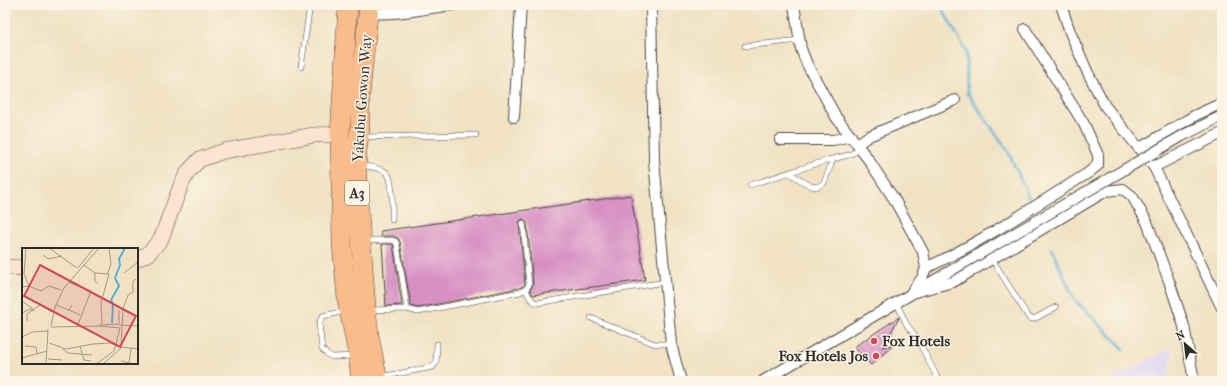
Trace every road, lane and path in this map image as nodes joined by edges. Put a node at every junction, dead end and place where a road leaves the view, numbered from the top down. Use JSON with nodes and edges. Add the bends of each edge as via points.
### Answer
{"nodes":[{"id":1,"x":309,"y":5,"type":"edge"},
{"id":2,"x":324,"y":5,"type":"edge"},
{"id":3,"x":452,"y":5,"type":"edge"},
{"id":4,"x":521,"y":5,"type":"edge"},
{"id":5,"x":651,"y":5,"type":"edge"},
{"id":6,"x":794,"y":5,"type":"edge"},
{"id":7,"x":1061,"y":5,"type":"edge"},
{"id":8,"x":348,"y":6,"type":"edge"},
{"id":9,"x":368,"y":9,"type":"edge"},
{"id":10,"x":1025,"y":29,"type":"dead end"},
{"id":11,"x":800,"y":40,"type":"junction"},
{"id":12,"x":745,"y":46,"type":"dead end"},
{"id":13,"x":301,"y":67,"type":"dead end"},
{"id":14,"x":955,"y":100,"type":"dead end"},
{"id":15,"x":1222,"y":103,"type":"edge"},
{"id":16,"x":1222,"y":116,"type":"edge"},
{"id":17,"x":514,"y":117,"type":"dead end"},
{"id":18,"x":1222,"y":133,"type":"edge"},
{"id":19,"x":340,"y":134,"type":"junction"},
{"id":20,"x":476,"y":135,"type":"dead end"},
{"id":21,"x":359,"y":137,"type":"junction"},
{"id":22,"x":780,"y":140,"type":"dead end"},
{"id":23,"x":856,"y":143,"type":"junction"},
{"id":24,"x":1140,"y":148,"type":"junction"},
{"id":25,"x":833,"y":159,"type":"junction"},
{"id":26,"x":357,"y":164,"type":"junction"},
{"id":27,"x":1154,"y":167,"type":"junction"},
{"id":28,"x":789,"y":173,"type":"junction"},
{"id":29,"x":750,"y":185,"type":"dead end"},
{"id":30,"x":392,"y":220,"type":"dead end"},
{"id":31,"x":523,"y":223,"type":"dead end"},
{"id":32,"x":362,"y":241,"type":"junction"},
{"id":33,"x":138,"y":259,"type":"edge"},
{"id":34,"x":992,"y":259,"type":"junction"},
{"id":35,"x":5,"y":267,"type":"edge"},
{"id":36,"x":22,"y":268,"type":"edge"},
{"id":37,"x":926,"y":268,"type":"junction"},
{"id":38,"x":666,"y":282,"type":"junction"},
{"id":39,"x":526,"y":289,"type":"junction"},
{"id":40,"x":911,"y":293,"type":"junction"},
{"id":41,"x":896,"y":302,"type":"junction"},
{"id":42,"x":1056,"y":307,"type":"dead end"},
{"id":43,"x":1222,"y":308,"type":"edge"},
{"id":44,"x":407,"y":309,"type":"junction"},
{"id":45,"x":358,"y":310,"type":"junction"},
{"id":46,"x":591,"y":318,"type":"dead end"},
{"id":47,"x":437,"y":344,"type":"dead end"},
{"id":48,"x":671,"y":344,"type":"junction"},
{"id":49,"x":358,"y":355,"type":"junction"},
{"id":50,"x":372,"y":380,"type":"edge"},
{"id":51,"x":681,"y":381,"type":"edge"},
{"id":52,"x":764,"y":381,"type":"edge"},
{"id":53,"x":939,"y":381,"type":"edge"},
{"id":54,"x":1194,"y":381,"type":"edge"}],
"edges":[{"from":1,"to":2,"type":"lane"},
{"from":1,"to":13,"type":"lane"},
{"from":2,"to":8,"type":"lane"},
{"from":3,"to":9,"type":"street","via":[[382,14]]},
{"from":4,"to":17,"type":"street"},
{"from":5,"to":38,"type":"street","via":[[654,162]]},
{"from":6,"to":11,"type":"street"},
{"from":7,"to":24,"type":"street","via":[[1070,32],[1105,106]]},
{"from":8,"to":19,"type":"highway","name":"Yakubu Gowon Way","number":"A3"},
{"from":9,"to":21,"type":"highway","name":"Yakubu Gowon Way","number":"A3"},
{"from":10,"to":37,"type":"street","via":[[1084,124],[1098,155],[1098,165],[984,237]]},
{"from":11,"to":12,"type":"lane"},
{"from":11,"to":23,"type":"street","via":[[807,64],[836,116]]},
{"from":14,"to":23,"type":"street"},
{"from":15,"to":24,"type":"street","via":[[1194,116]]},
{"from":16,"to":40,"type":"street","bridge":true,"via":[[1182,136]]},
{"from":18,"to":27,"type":"street"},
{"from":19,"to":33,"type":"street","via":[[314,135],[224,151],[198,160],[181,186],[160,239],[148,254]]},
{"from":19,"to":45,"type":"highway","name":"Yakubu Gowon Way","number":"A3","via":[[342,244]]},
{"from":20,"to":21,"type":"lane"},
{"from":21,"to":26,"type":"highway","name":"Yakubu Gowon Way","number":"A3"},
{"from":22,"to":23,"type":"street","via":[[833,140]]},
{"from":23,"to":25,"type":"lane","via":[[849,155]]},
{"from":23,"to":37,"type":"street","via":[[894,199],[923,252]]},
{"from":24,"to":27,"type":"street"},
{"from":25,"to":28,"type":"lane"},
{"from":25,"to":28,"type":"lane","via":[[824,183],[817,187]]},
{"from":26,"to":30,"type":"lane","via":[[381,170],[391,179]]},
{"from":26,"to":32,"type":"highway","name":"Yakubu Gowon Way","number":"A3"},
{"from":27,"to":43,"type":"street"},
{"from":28,"to":29,"type":"lane"},
{"from":31,"to":39,"type":"lane","via":[[529,284]]},
{"from":32,"to":44,"type":"lane","via":[[392,240],[397,244]]},
{"from":32,"to":45,"type":"highway","name":"Yakubu Gowon Way","number":"A3"},
{"from":34,"to":40,"type":"street","via":[[954,282]]},
{"from":34,"to":42,"type":"lane","via":[[1029,318],[1034,319]]},
{"from":34,"to":54,"type":"street","via":[[1106,191],[1122,189],[1132,196],[1147,222],[1184,326]]},
{"from":35,"to":36,"type":"street"},
{"from":37,"to":40,"type":"street"},
{"from":38,"to":39,"type":"lane","via":[[537,303],[528,296]]},
{"from":38,"to":48,"type":"street"},
{"from":39,"to":44,"type":"lane","via":[[418,312]]},
{"from":40,"to":41,"type":"street"},
{"from":41,"to":52,"type":"street"},
{"from":41,"to":53,"type":"lane"},
{"from":44,"to":45,"type":"lane"},
{"from":45,"to":49,"type":"highway","name":"Yakubu Gowon Way","number":"A3"},
{"from":45,"to":49,"type":"lane","via":[[323,316],[319,323],[322,349],[326,354],[332,357]]},
{"from":45,"to":50,"type":"highway","name":"Yakubu Gowon Way","number":"A3","via":[[370,335]]},
{"from":46,"to":48,"type":"lane","via":[[655,344]]},
{"from":47,"to":50,"type":"lane","via":[[436,362],[433,367]]},
{"from":48,"to":51,"type":"street"},
{"from":49,"to":50,"type":"highway","name":"Yakubu Gowon Way","number":"A3"}]}
